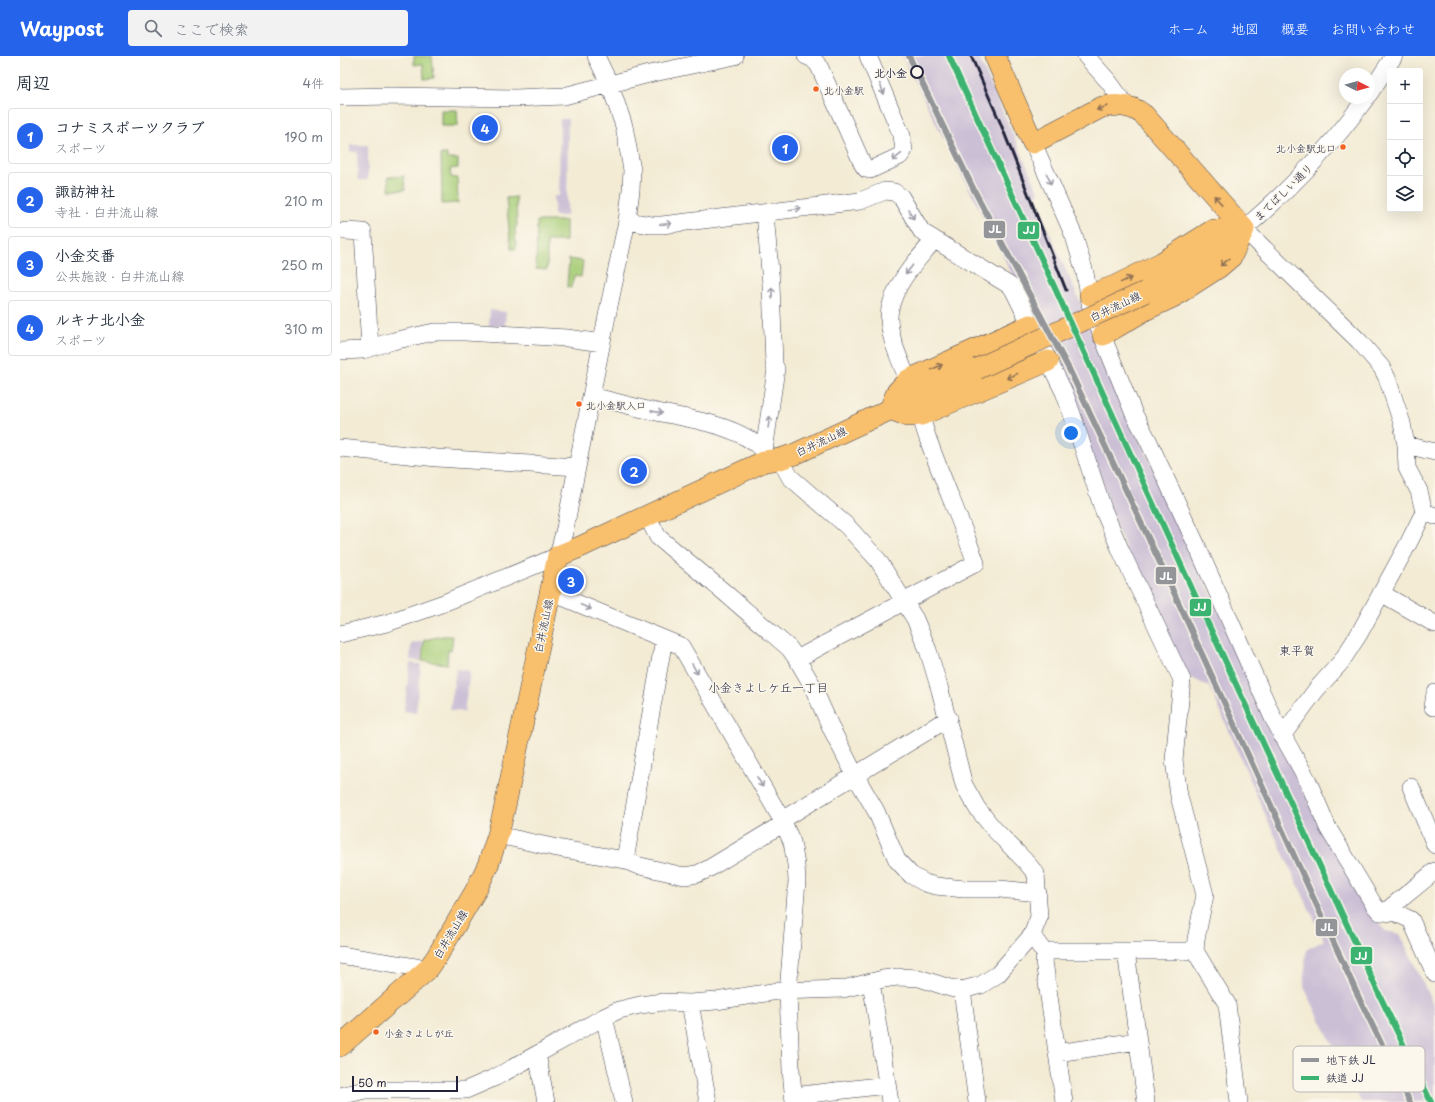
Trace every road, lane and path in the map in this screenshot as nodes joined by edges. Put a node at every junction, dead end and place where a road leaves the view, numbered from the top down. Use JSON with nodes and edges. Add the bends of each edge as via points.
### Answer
{"nodes":[{"id":1,"x":596,"y":56,"type":"edge"},
{"id":2,"x":735,"y":56,"type":"edge"},
{"id":3,"x":806,"y":56,"type":"edge"},
{"id":4,"x":868,"y":56,"type":"edge"},
{"id":5,"x":995,"y":56,"type":"edge"},
{"id":6,"x":1086,"y":56,"type":"edge"},
{"id":7,"x":1394,"y":56,"type":"edge"},
{"id":8,"x":610,"y":85,"type":"junction"},
{"id":9,"x":1375,"y":85,"type":"edge"},
{"id":10,"x":340,"y":97,"type":"edge"},
{"id":11,"x":1362,"y":104,"type":"edge"},
{"id":12,"x":1127,"y":107,"type":"junction"},
{"id":13,"x":1034,"y":143,"type":"junction"},
{"id":14,"x":765,"y":213,"type":"junction"},
{"id":15,"x":627,"y":221,"type":"junction"},
{"id":16,"x":1244,"y":229,"type":"junction"},
{"id":17,"x":345,"y":231,"type":"dead end"},
{"id":18,"x":934,"y":240,"type":"junction"},
{"id":19,"x":1090,"y":295,"type":"junction"},
{"id":20,"x":1030,"y":325,"type":"junction"},
{"id":21,"x":1103,"y":335,"type":"junction"},
{"id":22,"x":602,"y":343,"type":"junction"},
{"id":23,"x":370,"y":348,"type":"junction"},
{"id":24,"x":340,"y":351,"type":"edge"},
{"id":25,"x":1048,"y":361,"type":"junction"},
{"id":26,"x":592,"y":396,"type":"junction"},
{"id":27,"x":915,"y":398,"type":"junction"},
{"id":28,"x":890,"y":409,"type":"junction"},
{"id":29,"x":1406,"y":445,"type":"junction"},
{"id":30,"x":340,"y":448,"type":"edge"},
{"id":31,"x":1435,"y":452,"type":"edge"},
{"id":32,"x":770,"y":457,"type":"junction"},
{"id":33,"x":577,"y":467,"type":"junction"},
{"id":34,"x":1429,"y":514,"type":"edge"},
{"id":35,"x":647,"y":516,"type":"junction"},
{"id":36,"x":558,"y":556,"type":"junction"},
{"id":37,"x":550,"y":592,"type":"junction"},
{"id":38,"x":1381,"y":593,"type":"junction"},
{"id":39,"x":905,"y":602,"type":"junction"},
{"id":40,"x":1435,"y":624,"type":"edge"},
{"id":41,"x":340,"y":634,"type":"edge"},
{"id":42,"x":664,"y":639,"type":"junction"},
{"id":43,"x":797,"y":659,"type":"junction"},
{"id":44,"x":949,"y":718,"type":"junction"},
{"id":45,"x":1282,"y":736,"type":"junction"},
{"id":46,"x":855,"y":775,"type":"junction"},
{"id":47,"x":1411,"y":787,"type":"dead end"},
{"id":48,"x":783,"y":821,"type":"junction"},
{"id":49,"x":498,"y":834,"type":"junction"},
{"id":50,"x":1435,"y":845,"type":"edge"},
{"id":51,"x":625,"y":860,"type":"junction"},
{"id":52,"x":1435,"y":871,"type":"edge"},
{"id":53,"x":1038,"y":893,"type":"junction"},
{"id":54,"x":1385,"y":912,"type":"junction"},
{"id":55,"x":1032,"y":935,"type":"junction"},
{"id":56,"x":1046,"y":951,"type":"junction"},
{"id":57,"x":1126,"y":951,"type":"junction"},
{"id":58,"x":1195,"y":951,"type":"junction"},
{"id":59,"x":340,"y":955,"type":"edge"},
{"id":60,"x":428,"y":969,"type":"junction"},
{"id":61,"x":1435,"y":974,"type":"edge"},
{"id":62,"x":871,"y":982,"type":"junction"},
{"id":63,"x":962,"y":990,"type":"junction"},
{"id":64,"x":788,"y":992,"type":"junction"},
{"id":65,"x":690,"y":1003,"type":"junction"},
{"id":66,"x":604,"y":1017,"type":"junction"},
{"id":67,"x":1138,"y":1041,"type":"junction"},
{"id":68,"x":340,"y":1046,"type":"edge"},
{"id":69,"x":1057,"y":1053,"type":"junction"},
{"id":70,"x":537,"y":1054,"type":"junction"},
{"id":71,"x":887,"y":1085,"type":"junction"},
{"id":72,"x":340,"y":1096,"type":"edge"},
{"id":73,"x":391,"y":1096,"type":"edge"},
{"id":74,"x":467,"y":1096,"type":"edge"},
{"id":75,"x":794,"y":1099,"type":"edge"},
{"id":76,"x":546,"y":1102,"type":"edge"},
{"id":77,"x":624,"y":1102,"type":"edge"},
{"id":78,"x":708,"y":1102,"type":"edge"},
{"id":79,"x":890,"y":1102,"type":"edge"},
{"id":80,"x":977,"y":1102,"type":"edge"},
{"id":81,"x":1064,"y":1102,"type":"edge"},
{"id":82,"x":1146,"y":1102,"type":"edge"},
{"id":83,"x":1239,"y":1102,"type":"edge"}],
"edges":[{"from":1,"to":8,"type":"street"},
{"from":2,"to":8,"type":"street"},
{"from":4,"to":3,"type":"street","one_way":true,"via":[[902,136],[904,150],[900,156],[870,170],[863,165],[819,66]]},
{"from":5,"to":13,"type":"main road"},
{"from":6,"to":12,"type":"street"},
{"from":7,"to":9,"type":"street"},
{"from":8,"to":10,"type":"street","via":[[564,96]]},
{"from":8,"to":15,"type":"street","via":[[624,126],[632,170]]},
{"from":11,"to":16,"type":"street","name":"まてばしい通り","via":[[1305,172]]},
{"from":12,"to":13,"type":"main road","one_way":true,"via":[[1102,107]]},
{"from":16,"to":12,"type":"main road","one_way":true,"via":[[1144,115],[1134,108]]},
{"from":13,"to":19,"type":"street","one_way":true,"via":[[1074,236]]},
{"from":15,"to":14,"type":"street","one_way":true,"via":[[662,225]]},
{"from":14,"to":18,"type":"street","one_way":true,"via":[[860,201],[886,191],[894,192],[901,197],[922,232]]},
{"from":32,"to":14,"type":"street","one_way":true,"via":[[776,369]]},
{"from":15,"to":22,"type":"street"},
{"from":19,"to":16,"type":"main road","one_way":true,"via":[[1115,286],[1161,263],[1213,230]]},
{"from":16,"to":21,"type":"main road","one_way":true,"via":[[1231,257],[1218,268]]},
{"from":16,"to":27,"type":"main road","name":"白井流山線","bridge":true,"via":[[1187,268],[1145,292]]},
{"from":16,"to":29,"type":"street","via":[[1359,341],[1382,368],[1402,423]]},
{"from":17,"to":23,"type":"street","via":[[363,232]]},
{"from":18,"to":20,"type":"street","via":[[1012,287]]},
{"from":18,"to":27,"type":"street","one_way":true,"via":[[906,273],[890,309],[888,324]]},
{"from":19,"to":21,"type":"street","via":[[1091,308]]},
{"from":20,"to":25,"type":"street"},
{"from":27,"to":20,"type":"main road","one_way":true},
{"from":21,"to":45,"type":"street","via":[[1134,414],[1197,546]]},
{"from":22,"to":23,"type":"street","via":[[567,338],[434,332]]},
{"from":22,"to":26,"type":"street"},
{"from":23,"to":24,"type":"street"},
{"from":25,"to":27,"type":"main road","one_way":true},
{"from":25,"to":58,"type":"street","via":[[1064,392],[1103,510],[1182,680],[1174,760],[1179,796],[1205,895]]},
{"from":26,"to":32,"type":"street","one_way":true,"via":[[729,430],[757,443]]},
{"from":26,"to":33,"type":"street"},
{"from":27,"to":28,"type":"main road","via":[[897,392]]},
{"from":27,"to":28,"type":"main road","via":[[908,416]]},
{"from":27,"to":39,"type":"street","via":[[928,439],[976,563]]},
{"from":28,"to":32,"type":"main road","name":"白井流山線","via":[[796,454]]},
{"from":29,"to":31,"type":"street"},
{"from":29,"to":34,"type":"street","via":[[1407,468]]},
{"from":30,"to":33,"type":"street","via":[[437,458]]},
{"from":32,"to":35,"type":"main road","name":"白井流山線"},
{"from":32,"to":39,"type":"street","via":[[847,526],[878,560]]},
{"from":33,"to":36,"type":"street"},
{"from":34,"to":38,"type":"street","via":[[1408,544]]},
{"from":35,"to":36,"type":"main road","name":"白井流山線"},
{"from":35,"to":43,"type":"street","via":[[658,537],[788,648]]},
{"from":36,"to":37,"type":"main road","name":"白井流山線"},
{"from":36,"to":41,"type":"street","via":[[441,604],[387,623]]},
{"from":37,"to":42,"type":"street","one_way":true},
{"from":37,"to":49,"type":"main road","name":"白井流山線"},
{"from":38,"to":40,"type":"street"},
{"from":38,"to":45,"type":"street","via":[[1341,662],[1316,690]]},
{"from":39,"to":43,"type":"street"},
{"from":39,"to":44,"type":"street","via":[[928,650]]},
{"from":42,"to":48,"type":"street","one_way":true,"via":[[681,646]]},
{"from":42,"to":51,"type":"street"},
{"from":43,"to":46,"type":"street"},
{"from":44,"to":46,"type":"street"},
{"from":44,"to":53,"type":"street","via":[[964,785],[992,828],[1036,874]]},
{"from":45,"to":54,"type":"street","via":[[1308,781],[1328,828],[1357,879],[1374,905],[1380,912]]},
{"from":46,"to":48,"type":"street"},
{"from":46,"to":53,"type":"street","via":[[876,811],[897,860],[911,875],[936,886]]},
{"from":47,"to":50,"type":"street"},
{"from":48,"to":51,"type":"street","via":[[697,874],[684,876]]},
{"from":48,"to":64,"type":"street","via":[[792,842],[797,881]]},
{"from":49,"to":51,"type":"street"},
{"from":49,"to":60,"type":"main road","name":"白井流山線","via":[[488,865],[476,890]]},
{"from":52,"to":54,"type":"street"},
{"from":53,"to":55,"type":"street","via":[[1039,916]]},
{"from":54,"to":61,"type":"street","via":[[1396,913],[1411,920]]},
{"from":55,"to":56,"type":"street","via":[[1043,951]]},
{"from":55,"to":63,"type":"street","via":[[998,974],[981,985]]},
{"from":56,"to":57,"type":"street"},
{"from":56,"to":69,"type":"street","via":[[1044,961]]},
{"from":57,"to":58,"type":"street"},
{"from":57,"to":67,"type":"street"},
{"from":58,"to":83,"type":"street","via":[[1227,1004]]},
{"from":59,"to":60,"type":"street"},
{"from":60,"to":68,"type":"main road","name":"白井流山線"},
{"from":62,"to":63,"type":"street","via":[[883,978],[919,978]]},
{"from":62,"to":64,"type":"street","via":[[843,989]]},
{"from":62,"to":71,"type":"street"},
{"from":63,"to":80,"type":"street"},
{"from":64,"to":65,"type":"street","via":[[778,991]]},
{"from":64,"to":75,"type":"street"},
{"from":65,"to":66,"type":"street","via":[[640,1004]]},
{"from":65,"to":78,"type":"street"},
{"from":66,"to":70,"type":"street"},
{"from":66,"to":77,"type":"street"},
{"from":67,"to":69,"type":"street"},
{"from":67,"to":82,"type":"street"},
{"from":69,"to":81,"type":"street"},
{"from":70,"to":74,"type":"street"},
{"from":70,"to":76,"type":"street"},
{"from":71,"to":75,"type":"street"},
{"from":71,"to":79,"type":"street"},
{"from":72,"to":73,"type":"street","via":[[365,1090]]},
{"from":73,"to":74,"type":"street"}]}
